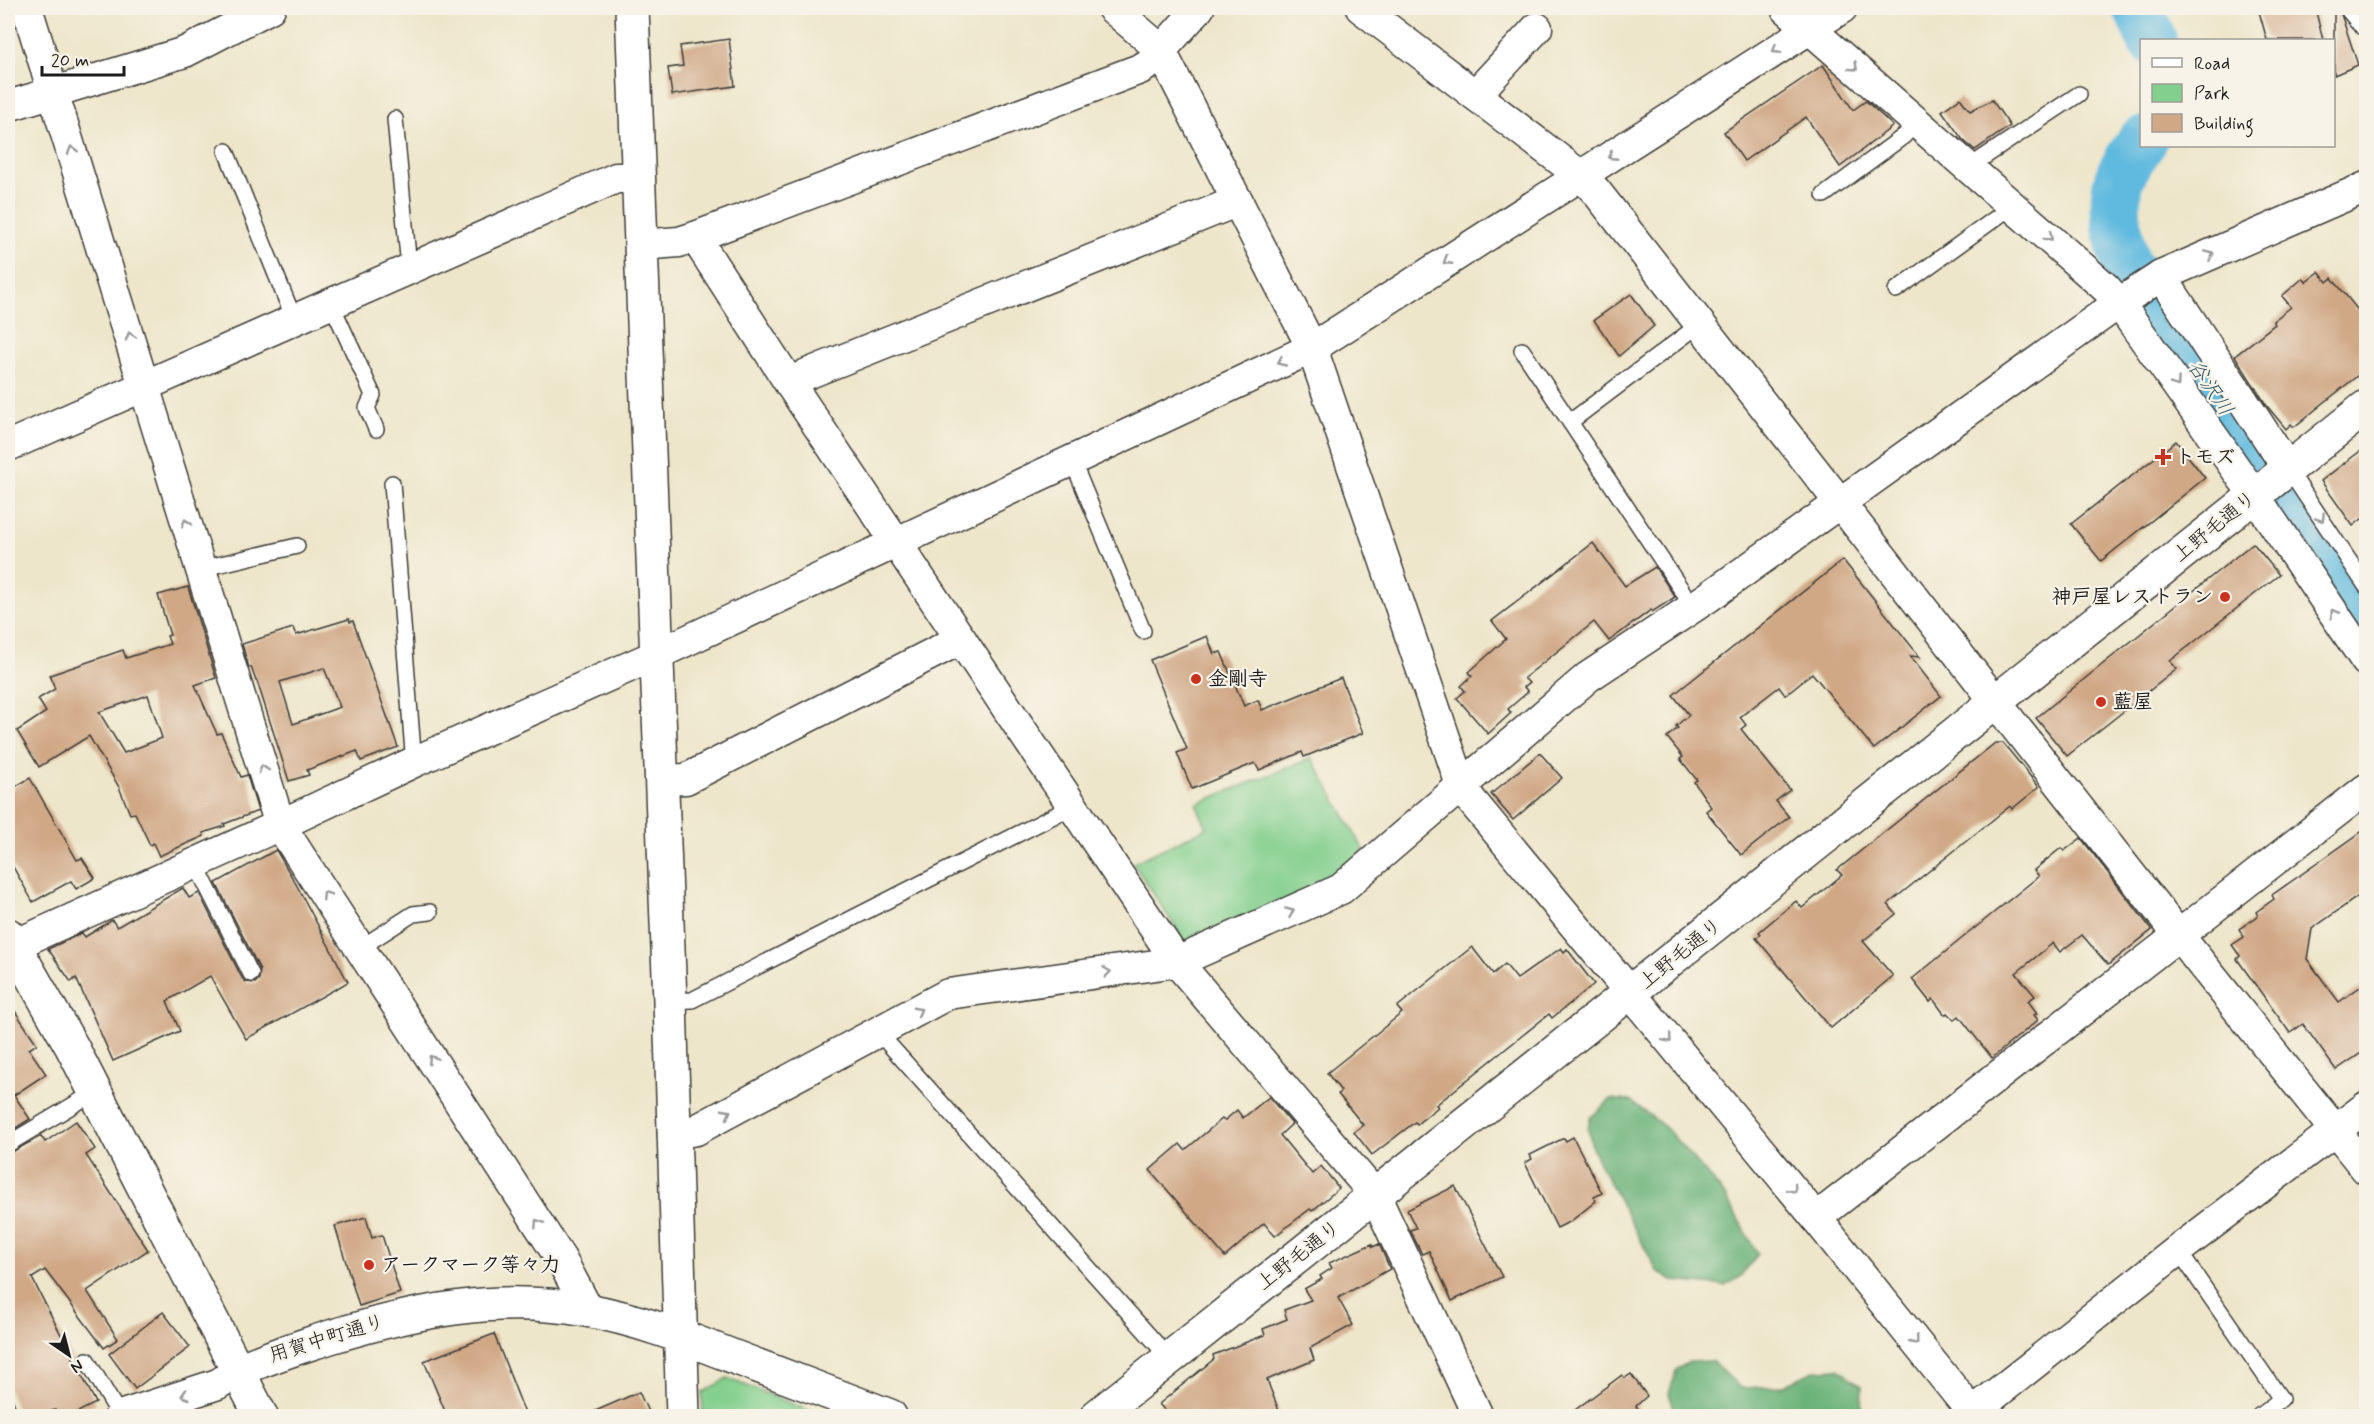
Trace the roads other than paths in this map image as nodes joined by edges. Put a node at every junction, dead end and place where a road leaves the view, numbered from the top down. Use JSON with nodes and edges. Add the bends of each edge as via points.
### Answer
{"nodes":[{"id":1,"x":27,"y":8,"type":"edge"},
{"id":2,"x":270,"y":8,"type":"edge"},
{"id":3,"x":632,"y":8,"type":"edge"},
{"id":4,"x":1112,"y":8,"type":"edge"},
{"id":5,"x":1198,"y":8,"type":"edge"},
{"id":6,"x":1361,"y":8,"type":"edge"},
{"id":7,"x":1786,"y":8,"type":"edge"},
{"id":8,"x":1842,"y":8,"type":"edge"},
{"id":9,"x":2356,"y":8,"type":"edge"},
{"id":10,"x":2367,"y":20,"type":"edge"},
{"id":11,"x":1537,"y":28,"type":"dead end"},
{"id":12,"x":1810,"y":28,"type":"junction"},
{"id":13,"x":1160,"y":49,"type":"junction"},
{"id":14,"x":54,"y":92,"type":"junction"},
{"id":15,"x":2079,"y":94,"type":"dead end"},
{"id":16,"x":1475,"y":95,"type":"junction"},
{"id":17,"x":8,"y":106,"type":"edge"},
{"id":18,"x":395,"y":119,"type":"dead end"},
{"id":19,"x":1916,"y":123,"type":"junction"},
{"id":20,"x":226,"y":151,"type":"dead end"},
{"id":21,"x":1972,"y":170,"type":"junction"},
{"id":22,"x":1581,"y":176,"type":"junction"},
{"id":23,"x":638,"y":178,"type":"junction"},
{"id":24,"x":2367,"y":187,"type":"edge"},
{"id":25,"x":1824,"y":195,"type":"dead end"},
{"id":26,"x":1238,"y":201,"type":"junction"},
{"id":27,"x":2012,"y":204,"type":"junction"},
{"id":28,"x":695,"y":237,"type":"junction"},
{"id":29,"x":641,"y":245,"type":"junction"},
{"id":30,"x":412,"y":267,"type":"junction"},
{"id":31,"x":2159,"y":278,"type":"junction"},
{"id":32,"x":1896,"y":290,"type":"dead end"},
{"id":33,"x":2126,"y":299,"type":"junction"},
{"id":34,"x":331,"y":303,"type":"junction"},
{"id":35,"x":294,"y":319,"type":"junction"},
{"id":36,"x":1700,"y":324,"type":"junction"},
{"id":37,"x":1312,"y":348,"type":"junction"},
{"id":38,"x":1522,"y":350,"type":"dead end"},
{"id":39,"x":145,"y":384,"type":"junction"},
{"id":40,"x":790,"y":384,"type":"junction"},
{"id":41,"x":2367,"y":407,"type":"edge"},
{"id":42,"x":1570,"y":422,"type":"junction"},
{"id":43,"x":376,"y":429,"type":"dead end"},
{"id":44,"x":8,"y":447,"type":"edge"},
{"id":45,"x":1072,"y":460,"type":"junction"},
{"id":46,"x":2272,"y":482,"type":"junction"},
{"id":47,"x":392,"y":483,"type":"dead end"},
{"id":48,"x":1840,"y":504,"type":"junction"},
{"id":49,"x":897,"y":543,"type":"junction"},
{"id":50,"x":297,"y":546,"type":"dead end"},
{"id":51,"x":200,"y":569,"type":"junction"},
{"id":52,"x":2367,"y":586,"type":"edge"},
{"id":53,"x":1693,"y":607,"type":"junction"},
{"id":54,"x":1143,"y":631,"type":"dead end"},
{"id":55,"x":961,"y":639,"type":"junction"},
{"id":56,"x":656,"y":655,"type":"junction"},
{"id":57,"x":2367,"y":662,"type":"edge"},
{"id":58,"x":1997,"y":702,"type":"junction"},
{"id":59,"x":416,"y":761,"type":"junction"},
{"id":60,"x":661,"y":780,"type":"junction"},
{"id":61,"x":1461,"y":785,"type":"junction"},
{"id":62,"x":2367,"y":789,"type":"edge"},
{"id":63,"x":1073,"y":806,"type":"junction"},
{"id":64,"x":280,"y":825,"type":"junction"},
{"id":65,"x":195,"y":863,"type":"junction"},
{"id":66,"x":430,"y":912,"type":"dead end"},
{"id":67,"x":2179,"y":936,"type":"junction"},
{"id":68,"x":9,"y":942,"type":"edge"},
{"id":69,"x":360,"y":948,"type":"junction"},
{"id":70,"x":1177,"y":962,"type":"junction"},
{"id":71,"x":251,"y":974,"type":"dead end"},
{"id":72,"x":1631,"y":994,"type":"junction"},
{"id":73,"x":670,"y":1001,"type":"junction"},
{"id":74,"x":878,"y":1032,"type":"junction"},
{"id":75,"x":95,"y":1092,"type":"junction"},
{"id":76,"x":2367,"y":1107,"type":"edge"},
{"id":77,"x":2336,"y":1130,"type":"junction"},
{"id":78,"x":674,"y":1134,"type":"junction"},
{"id":79,"x":8,"y":1144,"type":"edge"},
{"id":80,"x":2367,"y":1169,"type":"edge"},
{"id":81,"x":1375,"y":1195,"type":"junction"},
{"id":82,"x":1816,"y":1218,"type":"junction"},
{"id":83,"x":2178,"y":1250,"type":"junction"},
{"id":84,"x":588,"y":1310,"type":"junction"},
{"id":85,"x":680,"y":1335,"type":"junction"},
{"id":86,"x":1170,"y":1359,"type":"junction"},
{"id":87,"x":87,"y":1360,"type":"dead end"},
{"id":88,"x":238,"y":1371,"type":"junction"},
{"id":89,"x":1972,"y":1415,"type":"edge"},
{"id":90,"x":120,"y":1416,"type":"edge"},
{"id":91,"x":261,"y":1416,"type":"edge"},
{"id":92,"x":683,"y":1416,"type":"edge"},
{"id":93,"x":890,"y":1416,"type":"edge"},
{"id":94,"x":1097,"y":1416,"type":"edge"},
{"id":95,"x":1478,"y":1416,"type":"edge"},
{"id":96,"x":2259,"y":1416,"type":"edge"}],
"edges":[{"from":1,"to":14,"type":"street"},
{"from":2,"to":14,"type":"street","via":[[185,52]]},
{"from":3,"to":23,"type":"street"},
{"from":4,"to":13,"type":"street"},
{"from":5,"to":13,"type":"street"},
{"from":6,"to":16,"type":"street"},
{"from":7,"to":12,"type":"street"},
{"from":8,"to":12,"type":"street"},
{"from":9,"to":10,"type":"street"},
{"from":11,"to":16,"type":"street"},
{"from":12,"to":19,"type":"street","one_way":true},
{"from":12,"to":22,"type":"street","one_way":true},
{"from":13,"to":26,"type":"street"},
{"from":13,"to":28,"type":"street","via":[[1140,69]]},
{"from":14,"to":17,"type":"street"},
{"from":39,"to":14,"type":"street","one_way":true},
{"from":15,"to":21,"type":"lane","via":[[1981,159]]},
{"from":16,"to":22,"type":"street"},
{"from":18,"to":30,"type":"lane"},
{"from":19,"to":21,"type":"street"},
{"from":19,"to":25,"type":"lane"},
{"from":20,"to":35,"type":"lane"},
{"from":21,"to":27,"type":"street"},
{"from":22,"to":36,"type":"street"},
{"from":22,"to":37,"type":"street","one_way":true},
{"from":23,"to":29,"type":"street"},
{"from":23,"to":30,"type":"street","via":[[616,178]]},
{"from":31,"to":24,"type":"street","one_way":true},
{"from":26,"to":37,"type":"street"},
{"from":26,"to":40,"type":"street"},
{"from":27,"to":32,"type":"lane"},
{"from":27,"to":33,"type":"street","one_way":true,"via":[[2106,288]]},
{"from":28,"to":29,"type":"street"},
{"from":28,"to":40,"type":"street"},
{"from":29,"to":56,"type":"street"},
{"from":30,"to":34,"type":"street"},
{"from":31,"to":33,"type":"street"},
{"from":31,"to":46,"type":"street"},
{"from":33,"to":46,"type":"street","one_way":true},
{"from":33,"to":48,"type":"street"},
{"from":34,"to":35,"type":"street"},
{"from":34,"to":43,"type":"lane","via":[[373,395],[368,408]]},
{"from":35,"to":39,"type":"street"},
{"from":36,"to":42,"type":"lane"},
{"from":36,"to":48,"type":"street"},
{"from":37,"to":45,"type":"street","one_way":true},
{"from":37,"to":61,"type":"street"},
{"from":38,"to":42,"type":"lane"},
{"from":39,"to":44,"type":"street"},
{"from":51,"to":39,"type":"street","one_way":true},
{"from":40,"to":49,"type":"street"},
{"from":41,"to":46,"type":"street","name":"上野毛通り"},
{"from":42,"to":53,"type":"lane"},
{"from":45,"to":49,"type":"street"},
{"from":45,"to":54,"type":"lane"},
{"from":46,"to":52,"type":"lane","one_way":true},
{"from":57,"to":46,"type":"street","one_way":true},
{"from":46,"to":58,"type":"street","name":"上野毛通り"},
{"from":47,"to":59,"type":"lane"},
{"from":48,"to":53,"type":"street"},
{"from":48,"to":58,"type":"street"},
{"from":49,"to":55,"type":"street"},
{"from":49,"to":56,"type":"street"},
{"from":50,"to":51,"type":"lane"},
{"from":64,"to":51,"type":"street","one_way":true},
{"from":53,"to":61,"type":"street","via":[[1588,677]]},
{"from":55,"to":60,"type":"street","via":[[686,779]]},
{"from":55,"to":63,"type":"street"},
{"from":56,"to":59,"type":"street"},
{"from":56,"to":60,"type":"street"},
{"from":58,"to":67,"type":"street"},
{"from":58,"to":72,"type":"street","name":"上野毛通り"},
{"from":59,"to":64,"type":"street"},
{"from":60,"to":73,"type":"street"},
{"from":70,"to":61,"type":"street","one_way":true,"via":[[1341,889]]},
{"from":61,"to":72,"type":"street"},
{"from":62,"to":67,"type":"street"},
{"from":63,"to":70,"type":"street"},
{"from":63,"to":73,"type":"lane","via":[[692,1000]]},
{"from":64,"to":65,"type":"street"},
{"from":69,"to":64,"type":"street","one_way":true},
{"from":65,"to":68,"type":"street"},
{"from":65,"to":71,"type":"lane"},
{"from":66,"to":69,"type":"lane","via":[[413,914]]},
{"from":67,"to":77,"type":"street"},
{"from":67,"to":82,"type":"street"},
{"from":68,"to":75,"type":"street"},
{"from":84,"to":69,"type":"street","one_way":true,"via":[[561,1259]]},
{"from":74,"to":70,"type":"street","one_way":true,"via":[[948,994]]},
{"from":70,"to":81,"type":"street"},
{"from":72,"to":81,"type":"street","name":"上野毛通り"},
{"from":72,"to":82,"type":"street","one_way":true},
{"from":73,"to":78,"type":"street"},
{"from":78,"to":74,"type":"street","one_way":true,"via":[[696,1130]]},
{"from":74,"to":86,"type":"lane"},
{"from":75,"to":79,"type":"lane"},
{"from":75,"to":88,"type":"street"},
{"from":76,"to":77,"type":"street"},
{"from":77,"to":80,"type":"street"},
{"from":77,"to":83,"type":"street"},
{"from":78,"to":85,"type":"street"},
{"from":81,"to":86,"type":"street","name":"上野毛通り"},
{"from":81,"to":95,"type":"street"},
{"from":82,"to":89,"type":"street","one_way":true},
{"from":83,"to":89,"type":"street"},
{"from":83,"to":96,"type":"lane","via":[[2281,1400]]},
{"from":84,"to":85,"type":"street","name":"用賀中町通り"},
{"from":84,"to":88,"type":"street","name":"用賀中町通り","via":[[480,1304],[427,1311],[363,1327],[263,1359]]},
{"from":85,"to":92,"type":"street"},
{"from":85,"to":93,"type":"street","name":"用賀中町通り"},
{"from":86,"to":94,"type":"street","name":"上野毛通り"},
{"from":87,"to":90,"type":"lane"},
{"from":88,"to":90,"type":"street","one_way":true,"via":[[218,1384]]},
{"from":88,"to":91,"type":"street"}]}
